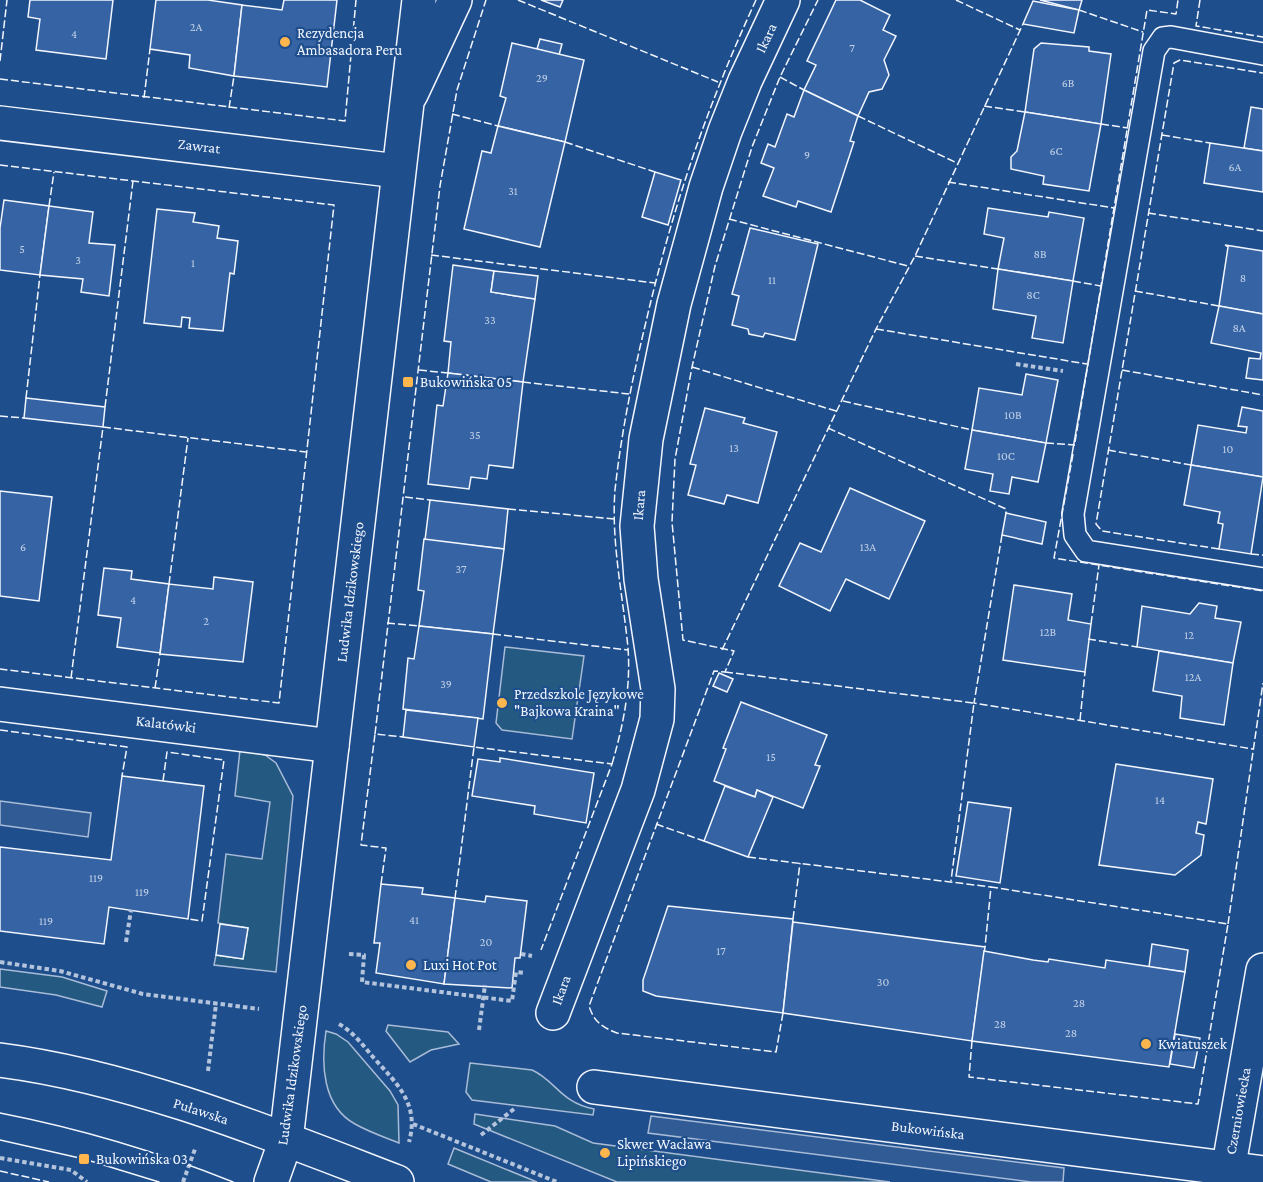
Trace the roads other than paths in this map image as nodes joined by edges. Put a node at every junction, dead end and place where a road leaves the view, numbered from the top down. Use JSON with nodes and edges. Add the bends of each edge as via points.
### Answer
{"nodes":[{"id":1,"x":419,"y":0,"type":"edge"},
{"id":2,"x":455,"y":0,"type":"edge"},
{"id":3,"x":783,"y":0,"type":"edge"},
{"id":4,"x":1263,"y":54,"type":"edge"},
{"id":5,"x":407,"y":101,"type":"junction"},
{"id":6,"x":0,"y":123,"type":"edge"},
{"id":7,"x":398,"y":171,"type":"junction"},
{"id":8,"x":1263,"y":579,"type":"edge"},
{"id":9,"x":0,"y":704,"type":"edge"},
{"id":10,"x":332,"y":746,"type":"junction"},
{"id":11,"x":1263,"y":970,"type":"edge"},
{"id":12,"x":553,"y":1013,"type":"dead end"},
{"id":13,"x":0,"y":1060,"type":"edge"},
{"id":14,"x":594,"y":1087,"type":"dead end"},
{"id":15,"x":286,"y":1140,"type":"junction"},
{"id":16,"x":1263,"y":1173,"type":"edge"},
{"id":17,"x":1227,"y":1175,"type":"edge"},
{"id":18,"x":271,"y":1182,"type":"edge"},
{"id":19,"x":397,"y":1182,"type":"edge"}],
"edges":[{"from":1,"to":5,"type":"street","name":"Ludwika Idzikowskiego"},
{"from":2,"to":5,"type":"street"},
{"from":3,"to":12,"type":"street","name":"Ikara","via":[[722,142],[674,304],[646,440],[637,526],[658,688],[657,718],[638,790]]},
{"from":4,"to":8,"type":"lane","via":[[1172,37],[1163,38],[1154,51],[1073,514],[1075,535],[1086,551]]},
{"from":5,"to":7,"type":"street","name":"Ludwika Idzikowskiego"},
{"from":6,"to":7,"type":"street","name":"Zawrat"},
{"from":7,"to":10,"type":"street","name":"Ludwika Idzikowskiego"},
{"from":9,"to":10,"type":"street","name":"Kalatówki"},
{"from":10,"to":15,"type":"street","name":"Ludwika Idzikowskiego"},
{"from":11,"to":17,"type":"street","name":"Czerniowiecka"},
{"from":13,"to":15,"type":"street","name":"Puławska","via":[[179,1103]]},
{"from":14,"to":17,"type":"street","name":"Bukowińska"},
{"from":15,"to":18,"type":"street","name":"Ludwika Idzikowskiego"},
{"from":15,"to":19,"type":"street","name":"Puławska"},
{"from":16,"to":17,"type":"street","name":"Bukowińska"}]}
